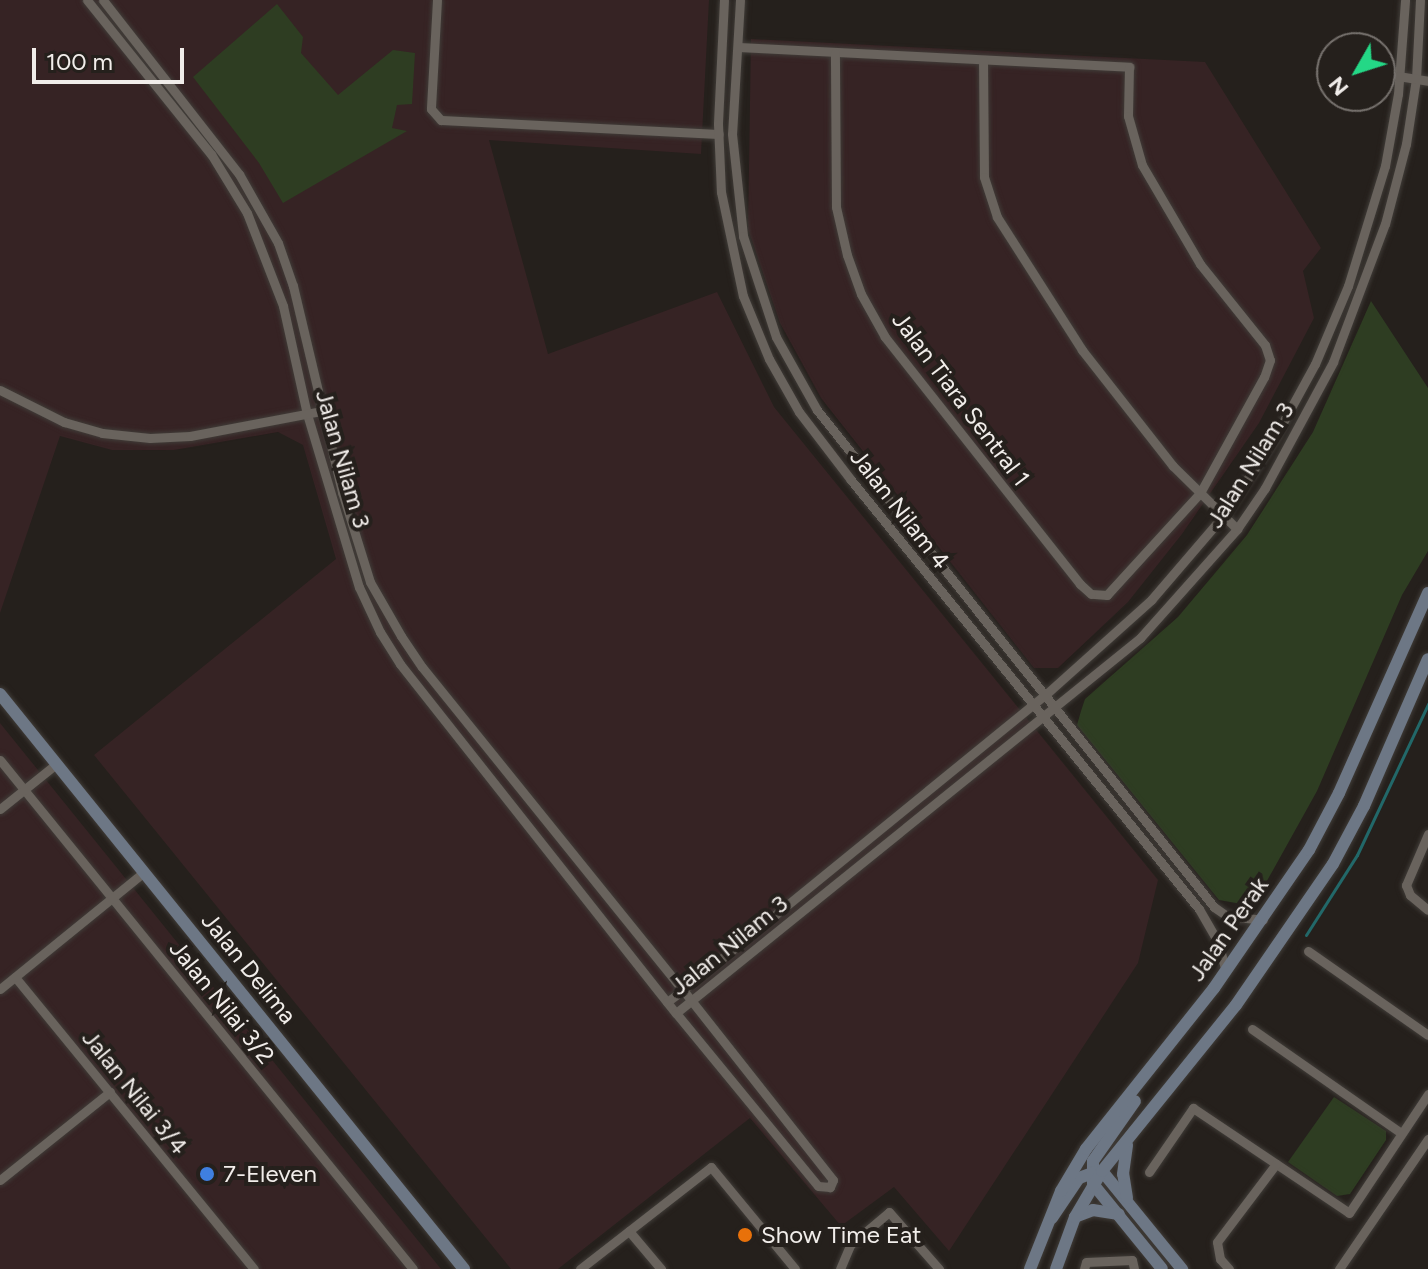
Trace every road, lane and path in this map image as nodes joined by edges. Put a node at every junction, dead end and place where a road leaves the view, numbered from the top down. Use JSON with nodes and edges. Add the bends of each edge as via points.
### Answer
{"nodes":[{"id":1,"x":87,"y":0,"type":"edge"},
{"id":2,"x":103,"y":0,"type":"edge"},
{"id":3,"x":437,"y":0,"type":"edge"},
{"id":4,"x":724,"y":0,"type":"edge"},
{"id":5,"x":740,"y":0,"type":"edge"},
{"id":6,"x":1405,"y":0,"type":"edge"},
{"id":7,"x":1420,"y":0,"type":"edge"},
{"id":8,"x":738,"y":47,"type":"junction"},
{"id":9,"x":835,"y":53,"type":"junction"},
{"id":10,"x":983,"y":60,"type":"junction"},
{"id":11,"x":1398,"y":76,"type":"junction"},
{"id":12,"x":1416,"y":79,"type":"junction"},
{"id":13,"x":1428,"y":81,"type":"edge"},
{"id":14,"x":719,"y":134,"type":"junction"},
{"id":15,"x":0,"y":390,"type":"edge"},
{"id":16,"x":321,"y":411,"type":"junction"},
{"id":17,"x":307,"y":414,"type":"junction"},
{"id":18,"x":1200,"y":493,"type":"junction"},
{"id":19,"x":1223,"y":516,"type":"junction"},
{"id":20,"x":1237,"y":529,"type":"junction"},
{"id":21,"x":1428,"y":593,"type":"edge"},
{"id":22,"x":1428,"y":659,"type":"edge"},
{"id":23,"x":0,"y":694,"type":"edge"},
{"id":24,"x":1044,"y":696,"type":"junction"},
{"id":25,"x":1031,"y":706,"type":"junction"},
{"id":26,"x":1054,"y":707,"type":"junction"},
{"id":27,"x":1042,"y":718,"type":"junction"},
{"id":28,"x":0,"y":760,"type":"edge"},
{"id":29,"x":56,"y":764,"type":"junction"},
{"id":30,"x":24,"y":789,"type":"junction"},
{"id":31,"x":0,"y":809,"type":"edge"},
{"id":32,"x":1428,"y":834,"type":"edge"},
{"id":33,"x":144,"y":872,"type":"junction"},
{"id":34,"x":112,"y":898,"type":"junction"},
{"id":35,"x":1428,"y":910,"type":"edge"},
{"id":36,"x":1263,"y":920,"type":"junction"},
{"id":37,"x":1308,"y":951,"type":"dead end"},
{"id":38,"x":1226,"y":971,"type":"junction"},
{"id":39,"x":15,"y":977,"type":"junction"},
{"id":40,"x":0,"y":989,"type":"edge"},
{"id":41,"x":683,"y":990,"type":"junction"},
{"id":42,"x":691,"y":1000,"type":"junction"},
{"id":43,"x":667,"y":1002,"type":"junction"},
{"id":44,"x":676,"y":1013,"type":"junction"},
{"id":45,"x":1252,"y":1029,"type":"dead end"},
{"id":46,"x":1428,"y":1035,"type":"edge"},
{"id":47,"x":1151,"y":1070,"type":"junction"},
{"id":48,"x":110,"y":1092,"type":"junction"},
{"id":49,"x":1428,"y":1094,"type":"edge"},
{"id":50,"x":1401,"y":1133,"type":"junction"},
{"id":51,"x":1428,"y":1139,"type":"edge"},
{"id":52,"x":1127,"y":1143,"type":"junction"},
{"id":53,"x":1276,"y":1164,"type":"junction"},
{"id":54,"x":1149,"y":1172,"type":"dead end"},
{"id":55,"x":1096,"y":1176,"type":"junction"},
{"id":56,"x":0,"y":1180,"type":"edge"},
{"id":57,"x":1128,"y":1201,"type":"junction"},
{"id":58,"x":1119,"y":1214,"type":"junction"},
{"id":59,"x":1075,"y":1217,"type":"junction"},
{"id":60,"x":1046,"y":1224,"type":"junction"},
{"id":61,"x":629,"y":1231,"type":"junction"},
{"id":62,"x":457,"y":1267,"type":"edge"},
{"id":63,"x":254,"y":1269,"type":"edge"},
{"id":64,"x":413,"y":1269,"type":"edge"},
{"id":65,"x":580,"y":1269,"type":"edge"},
{"id":66,"x":661,"y":1269,"type":"edge"},
{"id":67,"x":795,"y":1269,"type":"edge"},
{"id":68,"x":840,"y":1269,"type":"edge"},
{"id":69,"x":939,"y":1269,"type":"edge"},
{"id":70,"x":1030,"y":1269,"type":"edge"},
{"id":71,"x":1056,"y":1269,"type":"edge"},
{"id":72,"x":1084,"y":1269,"type":"edge"},
{"id":73,"x":1134,"y":1269,"type":"edge"},
{"id":74,"x":1162,"y":1269,"type":"edge"},
{"id":75,"x":1182,"y":1269,"type":"edge"},
{"id":76,"x":1229,"y":1269,"type":"edge"},
{"id":77,"x":1339,"y":1269,"type":"edge"}],
"edges":[{"from":1,"to":17,"type":"street","name":"Jalan Nilam 3","via":[[211,154],[247,213],[283,306]]},
{"from":2,"to":16,"type":"street","name":"Jalan Nilam 3","via":[[220,149],[278,243]]},
{"from":3,"to":14,"type":"street","via":[[431,109],[441,120]]},
{"from":4,"to":14,"type":"street","name":"Jalan Nilam 4"},
{"from":5,"to":8,"type":"street","name":"Jalan Nilam 4"},
{"from":6,"to":11,"type":"street","name":"Jalan Nilam 3"},
{"from":7,"to":12,"type":"street","name":"Jalan Nilam 3"},
{"from":8,"to":9,"type":"street"},
{"from":8,"to":24,"type":"street","name":"Jalan Nilam 4","via":[[732,134],[743,236],[776,337],[817,410]]},
{"from":9,"to":10,"type":"street"},
{"from":9,"to":18,"type":"street","name":"Jalan Tiara Sentral 1","via":[[836,207],[861,294],[885,337],[1080,584],[1096,596],[1113,591]]},
{"from":10,"to":18,"type":"street","via":[[984,177],[997,217],[1080,348]]},
{"from":10,"to":18,"type":"street","via":[[1129,67],[1128,116],[1142,165],[1200,264],[1265,345],[1270,360]]},
{"from":11,"to":12,"type":"street"},
{"from":11,"to":19,"type":"street","name":"Jalan Nilam 3","via":[[1385,166],[1348,286],[1315,364]]},
{"from":12,"to":13,"type":"street"},
{"from":12,"to":20,"type":"street","name":"Jalan Nilam 3","via":[[1406,144],[1357,304],[1297,432]]},
{"from":14,"to":25,"type":"street","name":"Jalan Nilam 4","via":[[721,192],[736,269],[774,368],[799,412]]},
{"from":15,"to":17,"type":"street","via":[[64,422],[150,438],[190,436]]},
{"from":16,"to":17,"type":"street"},
{"from":16,"to":41,"type":"street","name":"Jalan Nilam 3","via":[[370,582],[401,636]]},
{"from":17,"to":43,"type":"street","name":"Jalan Nilam 3","via":[[359,587],[380,632]]},
{"from":18,"to":19,"type":"street"},
{"from":19,"to":20,"type":"street"},
{"from":19,"to":24,"type":"street","name":"Jalan Nilam 3","via":[[1151,600]]},
{"from":20,"to":26,"type":"street","name":"Jalan Nilam 3","via":[[1140,638]]},
{"from":21,"to":36,"type":"main road","name":"Jalan Perak","via":[[1339,793]]},
{"from":22,"to":52,"type":"main road","name":"Jalan Perak","via":[[1333,864],[1236,1005]]},
{"from":23,"to":29,"type":"main road","name":"Jalan Delima"},
{"from":24,"to":25,"type":"street","name":"Jalan Nilam 3"},
{"from":24,"to":26,"type":"street","name":"Jalan Nilam 4"},
{"from":25,"to":27,"type":"street","name":"Jalan Nilam 4"},
{"from":25,"to":41,"type":"street","name":"Jalan Nilam 3"},
{"from":26,"to":27,"type":"street","name":"Jalan Nilam 3"},
{"from":26,"to":36,"type":"street","name":"Jalan Nilam 4","via":[[1214,907],[1227,916]]},
{"from":27,"to":38,"type":"street","name":"Jalan Nilam 4","via":[[1199,909],[1218,942]]},
{"from":27,"to":42,"type":"street","name":"Jalan Nilam 3"},
{"from":28,"to":30,"type":"street","name":"Jalan Nilai 3/2"},
{"from":29,"to":30,"type":"street"},
{"from":29,"to":33,"type":"main road","name":"Jalan Delima"},
{"from":30,"to":31,"type":"street"},
{"from":30,"to":34,"type":"street","name":"Jalan Nilai 3/2"},
{"from":32,"to":35,"type":"street","via":[[1406,885]]},
{"from":33,"to":34,"type":"street"},
{"from":33,"to":62,"type":"main road","name":"Jalan Delima"},
{"from":34,"to":39,"type":"street"},
{"from":34,"to":64,"type":"street","name":"Jalan Nilai 3/2"},
{"from":36,"to":38,"type":"main road","name":"Jalan Perak"},
{"from":37,"to":46,"type":"street"},
{"from":38,"to":47,"type":"main road","name":"Jalan Perak"},
{"from":39,"to":40,"type":"street"},
{"from":39,"to":48,"type":"street","name":"Jalan Nilai 3/4"},
{"from":41,"to":42,"type":"street"},
{"from":41,"to":43,"type":"street"},
{"from":42,"to":44,"type":"street","name":"Jalan Nilam 3"},
{"from":42,"to":44,"type":"street","via":[[833,1180],[830,1187],[818,1186]]},
{"from":43,"to":44,"type":"street","name":"Jalan Nilam 3"},
{"from":45,"to":50,"type":"street"},
{"from":47,"to":55,"type":"main road","via":[[1101,1144],[1093,1161]]},
{"from":47,"to":60,"type":"main road","name":"Jalan Perak","via":[[1086,1149]]},
{"from":48,"to":56,"type":"street"},
{"from":48,"to":63,"type":"street","name":"Jalan Nilai 3/4"},
{"from":49,"to":50,"type":"street"},
{"from":50,"to":53,"type":"street","via":[[1349,1213]]},
{"from":51,"to":77,"type":"street"},
{"from":52,"to":55,"type":"main road","name":"Jalan Perak"},
{"from":52,"to":57,"type":"main road","via":[[1123,1174]]},
{"from":53,"to":54,"type":"street","via":[[1193,1108]]},
{"from":53,"to":76,"type":"street","via":[[1217,1242],[1220,1259]]},
{"from":55,"to":57,"type":"main road"},
{"from":55,"to":58,"type":"main road"},
{"from":55,"to":59,"type":"main road","name":"Jalan Perak"},
{"from":55,"to":60,"type":"main road","via":[[1079,1178]]},
{"from":57,"to":75,"type":"main road"},
{"from":58,"to":59,"type":"main road","via":[[1093,1210]]},
{"from":58,"to":74,"type":"main road"},
{"from":59,"to":71,"type":"main road","name":"Jalan Perak"},
{"from":60,"to":70,"type":"main road","name":"Jalan Perak"},
{"from":61,"to":65,"type":"street"},
{"from":61,"to":66,"type":"street"},
{"from":61,"to":67,"type":"street","via":[[711,1167]]},
{"from":68,"to":69,"type":"street","via":[[850,1245],[889,1212]]},
{"from":72,"to":73,"type":"street","via":[[1086,1262],[1132,1260]]}]}
